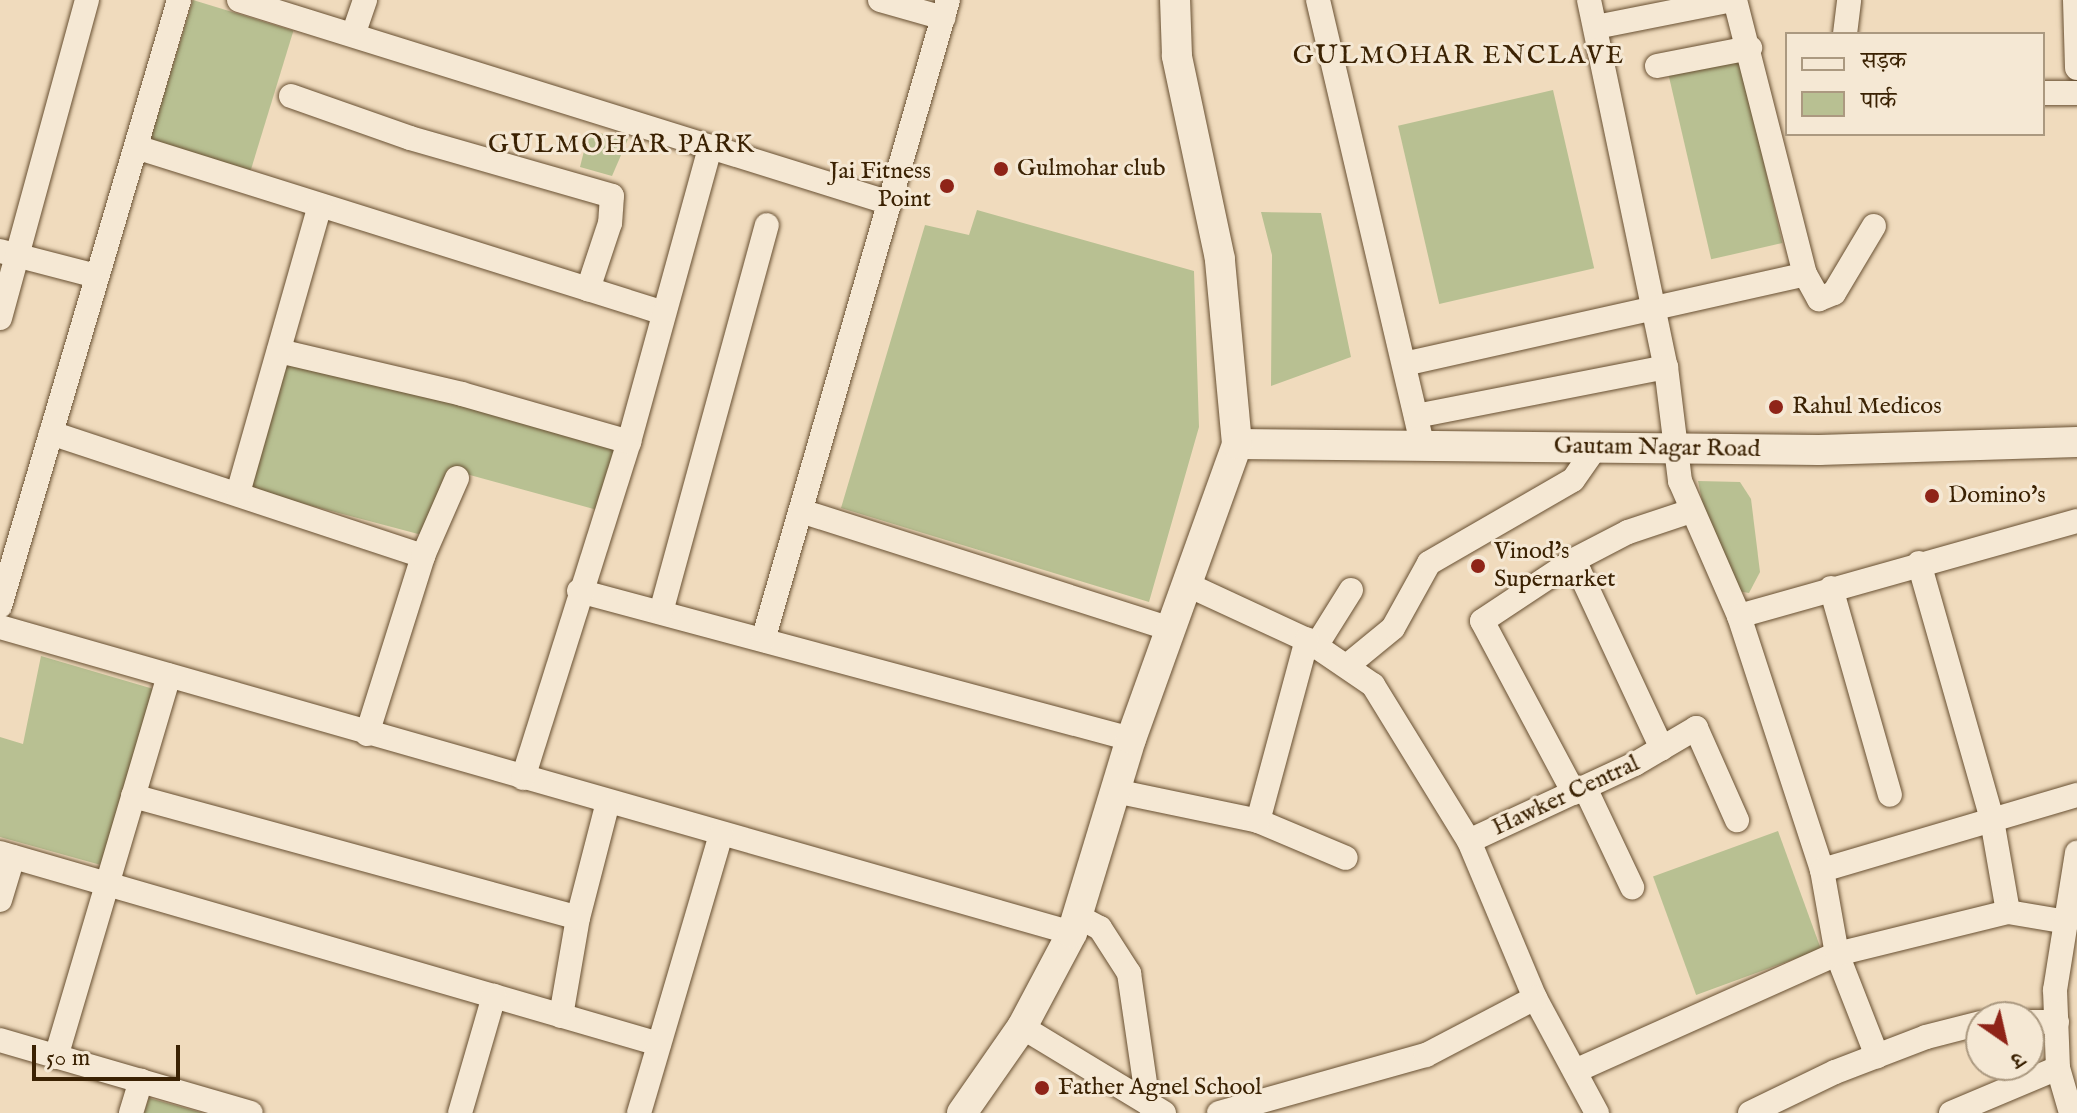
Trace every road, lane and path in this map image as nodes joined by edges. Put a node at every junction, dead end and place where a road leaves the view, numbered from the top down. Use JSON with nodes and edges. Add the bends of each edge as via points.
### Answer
{"nodes":[{"id":1,"x":87,"y":0,"type":"edge"},
{"id":2,"x":179,"y":0,"type":"edge"},
{"id":3,"x":239,"y":0,"type":"edge"},
{"id":4,"x":365,"y":0,"type":"edge"},
{"id":5,"x":880,"y":0,"type":"edge"},
{"id":6,"x":1175,"y":0,"type":"edge"},
{"id":7,"x":1318,"y":0,"type":"edge"},
{"id":8,"x":1589,"y":0,"type":"edge"},
{"id":9,"x":1734,"y":0,"type":"edge"},
{"id":10,"x":1849,"y":0,"type":"edge"},
{"id":11,"x":2075,"y":0,"type":"edge"},
{"id":12,"x":946,"y":9,"type":"edge"},
{"id":13,"x":1596,"y":27,"type":"junction"},
{"id":14,"x":1845,"y":32,"type":"edge"},
{"id":15,"x":353,"y":35,"type":"junction"},
{"id":16,"x":1750,"y":48,"type":"junction"},
{"id":17,"x":1657,"y":66,"type":"dead end"},
{"id":18,"x":2077,"y":68,"type":"edge"},
{"id":19,"x":2045,"y":93,"type":"edge"},
{"id":20,"x":2077,"y":93,"type":"edge"},
{"id":21,"x":291,"y":96,"type":"dead end"},
{"id":22,"x":1775,"y":100,"type":"edge"},
{"id":23,"x":136,"y":147,"type":"junction"},
{"id":24,"x":710,"y":147,"type":"junction"},
{"id":25,"x":890,"y":203,"type":"junction"},
{"id":26,"x":320,"y":205,"type":"junction"},
{"id":27,"x":767,"y":225,"type":"dead end"},
{"id":28,"x":1874,"y":226,"type":"dead end"},
{"id":29,"x":10,"y":253,"type":"edge"},
{"id":30,"x":1805,"y":274,"type":"junction"},
{"id":31,"x":97,"y":276,"type":"junction"},
{"id":32,"x":588,"y":289,"type":"junction"},
{"id":33,"x":1653,"y":308,"type":"junction"},
{"id":34,"x":661,"y":312,"type":"junction"},
{"id":35,"x":0,"y":318,"type":"edge"},
{"id":36,"x":279,"y":351,"type":"junction"},
{"id":37,"x":1404,"y":364,"type":"junction"},
{"id":38,"x":1666,"y":367,"type":"junction"},
{"id":39,"x":1419,"y":431,"type":"junction"},
{"id":40,"x":51,"y":433,"type":"junction"},
{"id":41,"x":629,"y":442,"type":"junction"},
{"id":42,"x":2077,"y":442,"type":"edge"},
{"id":43,"x":1237,"y":444,"type":"junction"},
{"id":44,"x":1596,"y":447,"type":"junction"},
{"id":45,"x":1675,"y":448,"type":"junction"},
{"id":46,"x":457,"y":478,"type":"dead end"},
{"id":47,"x":238,"y":493,"type":"junction"},
{"id":48,"x":801,"y":511,"type":"junction"},
{"id":49,"x":1691,"y":511,"type":"junction"},
{"id":50,"x":2077,"y":521,"type":"edge"},
{"id":51,"x":423,"y":556,"type":"junction"},
{"id":52,"x":1574,"y":560,"type":"junction"},
{"id":53,"x":1919,"y":563,"type":"junction"},
{"id":54,"x":1186,"y":584,"type":"junction"},
{"id":55,"x":1831,"y":588,"type":"junction"},
{"id":56,"x":1351,"y":590,"type":"dead end"},
{"id":57,"x":579,"y":591,"type":"junction"},
{"id":58,"x":0,"y":606,"type":"edge"},
{"id":59,"x":661,"y":612,"type":"junction"},
{"id":60,"x":1739,"y":616,"type":"junction"},
{"id":61,"x":0,"y":627,"type":"edge"},
{"id":62,"x":1171,"y":629,"type":"junction"},
{"id":63,"x":763,"y":640,"type":"junction"},
{"id":64,"x":1311,"y":643,"type":"junction"},
{"id":65,"x":1348,"y":665,"type":"junction"},
{"id":66,"x":169,"y":675,"type":"junction"},
{"id":67,"x":367,"y":734,"type":"junction"},
{"id":68,"x":1131,"y":739,"type":"junction"},
{"id":69,"x":1662,"y":749,"type":"junction"},
{"id":70,"x":523,"y":778,"type":"junction"},
{"id":71,"x":1579,"y":790,"type":"junction"},
{"id":72,"x":1115,"y":791,"type":"junction"},
{"id":73,"x":1890,"y":795,"type":"dead end"},
{"id":74,"x":2077,"y":795,"type":"edge"},
{"id":75,"x":133,"y":796,"type":"junction"},
{"id":76,"x":608,"y":802,"type":"junction"},
{"id":77,"x":1737,"y":820,"type":"dead end"},
{"id":78,"x":1992,"y":820,"type":"junction"},
{"id":79,"x":1258,"y":821,"type":"junction"},
{"id":80,"x":721,"y":834,"type":"junction"},
{"id":81,"x":1469,"y":841,"type":"junction"},
{"id":82,"x":2077,"y":853,"type":"edge"},
{"id":83,"x":6,"y":855,"type":"edge"},
{"id":84,"x":1346,"y":858,"type":"dead end"},
{"id":85,"x":1822,"y":870,"type":"junction"},
{"id":86,"x":107,"y":884,"type":"junction"},
{"id":87,"x":1632,"y":887,"type":"dead end"},
{"id":88,"x":0,"y":900,"type":"edge"},
{"id":89,"x":2008,"y":912,"type":"junction"},
{"id":90,"x":578,"y":918,"type":"junction"},
{"id":91,"x":2067,"y":922,"type":"junction"},
{"id":92,"x":1075,"y":925,"type":"junction"},
{"id":93,"x":1837,"y":954,"type":"junction"},
{"id":94,"x":494,"y":996,"type":"junction"},
{"id":95,"x":1535,"y":998,"type":"junction"},
{"id":96,"x":561,"y":1016,"type":"junction"},
{"id":97,"x":2045,"y":1022,"type":"edge"},
{"id":98,"x":2057,"y":1022,"type":"junction"},
{"id":99,"x":1022,"y":1027,"type":"junction"},
{"id":100,"x":1965,"y":1028,"type":"edge"},
{"id":101,"x":0,"y":1040,"type":"edge"},
{"id":102,"x":659,"y":1044,"type":"junction"},
{"id":103,"x":1877,"y":1056,"type":"junction"},
{"id":104,"x":56,"y":1057,"type":"junction"},
{"id":105,"x":2058,"y":1068,"type":"junction"},
{"id":106,"x":1575,"y":1071,"type":"junction"},
{"id":107,"x":141,"y":1081,"type":"junction"},
{"id":108,"x":1156,"y":1108,"type":"edge"},
{"id":109,"x":131,"y":1113,"type":"edge"},
{"id":110,"x":251,"y":1113,"type":"edge"},
{"id":111,"x":460,"y":1113,"type":"edge"},
{"id":112,"x":639,"y":1113,"type":"edge"},
{"id":113,"x":962,"y":1113,"type":"edge"},
{"id":114,"x":1219,"y":1113,"type":"edge"},
{"id":115,"x":1597,"y":1113,"type":"edge"},
{"id":116,"x":1750,"y":1113,"type":"edge"},
{"id":117,"x":1951,"y":1113,"type":"edge"},
{"id":118,"x":2071,"y":1113,"type":"edge"}],
"edges":[{"from":1,"to":29,"type":"street"},
{"from":2,"to":23,"type":"street"},
{"from":3,"to":15,"type":"street"},
{"from":4,"to":15,"type":"street"},
{"from":5,"to":12,"type":"street"},
{"from":6,"to":43,"type":"street","via":[[1177,56],[1220,259]]},
{"from":7,"to":37,"type":"street"},
{"from":8,"to":13,"type":"street"},
{"from":9,"to":13,"type":"street"},
{"from":9,"to":16,"type":"street"},
{"from":10,"to":14,"type":"street"},
{"from":11,"to":18,"type":"street"},
{"from":12,"to":25,"type":"street"},
{"from":13,"to":33,"type":"street"},
{"from":15,"to":24,"type":"street"},
{"from":16,"to":17,"type":"street"},
{"from":16,"to":22,"type":"street"},
{"from":19,"to":20,"type":"street"},
{"from":21,"to":32,"type":"street","via":[[410,138],[612,196],[610,223]]},
{"from":22,"to":30,"type":"street"},
{"from":23,"to":26,"type":"street"},
{"from":23,"to":31,"type":"street"},
{"from":24,"to":25,"type":"street"},
{"from":24,"to":34,"type":"street"},
{"from":25,"to":48,"type":"street"},
{"from":26,"to":32,"type":"street"},
{"from":26,"to":36,"type":"street"},
{"from":27,"to":59,"type":"street"},
{"from":28,"to":30,"type":"street","via":[[1829,299],[1815,295]]},
{"from":29,"to":31,"type":"street"},
{"from":29,"to":35,"type":"street"},
{"from":30,"to":33,"type":"street"},
{"from":31,"to":40,"type":"street"},
{"from":32,"to":34,"type":"street"},
{"from":33,"to":37,"type":"street"},
{"from":33,"to":38,"type":"street"},
{"from":34,"to":41,"type":"street"},
{"from":36,"to":41,"type":"street","via":[[462,394]]},
{"from":36,"to":47,"type":"street"},
{"from":37,"to":39,"type":"street"},
{"from":38,"to":39,"type":"street"},
{"from":38,"to":45,"type":"street"},
{"from":39,"to":43,"type":"street","name":"Gautam Nagar Road"},
{"from":39,"to":44,"type":"street","name":"Gautam Nagar Road"},
{"from":40,"to":47,"type":"street"},
{"from":40,"to":58,"type":"street"},
{"from":41,"to":57,"type":"street"},
{"from":42,"to":45,"type":"street","name":"Gautam Nagar Road","via":[[1819,450]]},
{"from":43,"to":54,"type":"street"},
{"from":44,"to":45,"type":"street","name":"Gautam Nagar Road"},
{"from":44,"to":65,"type":"street","via":[[1573,480],[1429,563],[1393,628]]},
{"from":45,"to":49,"type":"street"},
{"from":46,"to":51,"type":"street"},
{"from":47,"to":51,"type":"street"},
{"from":48,"to":62,"type":"street"},
{"from":48,"to":63,"type":"street"},
{"from":49,"to":52,"type":"street","via":[[1628,532]]},
{"from":49,"to":60,"type":"street"},
{"from":50,"to":53,"type":"street"},
{"from":51,"to":67,"type":"street"},
{"from":52,"to":69,"type":"street"},
{"from":52,"to":71,"type":"street","via":[[1482,621]]},
{"from":53,"to":55,"type":"street"},
{"from":53,"to":78,"type":"street"},
{"from":54,"to":62,"type":"street"},
{"from":54,"to":64,"type":"street"},
{"from":55,"to":60,"type":"street"},
{"from":55,"to":73,"type":"street"},
{"from":56,"to":64,"type":"street"},
{"from":57,"to":59,"type":"street"},
{"from":57,"to":70,"type":"street"},
{"from":59,"to":63,"type":"street"},
{"from":60,"to":85,"type":"street"},
{"from":61,"to":66,"type":"street"},
{"from":62,"to":68,"type":"street"},
{"from":63,"to":68,"type":"street"},
{"from":64,"to":65,"type":"street"},
{"from":64,"to":79,"type":"street"},
{"from":65,"to":81,"type":"street","via":[[1373,685]]},
{"from":66,"to":67,"type":"street"},
{"from":66,"to":75,"type":"street"},
{"from":67,"to":70,"type":"street"},
{"from":68,"to":72,"type":"street"},
{"from":69,"to":71,"type":"street","name":"Hawker Central"},
{"from":69,"to":77,"type":"street","name":"Hawker Central","via":[[1696,728]]},
{"from":70,"to":76,"type":"street"},
{"from":71,"to":81,"type":"street","name":"Hawker Central"},
{"from":71,"to":87,"type":"street"},
{"from":72,"to":79,"type":"street"},
{"from":72,"to":92,"type":"street"},
{"from":74,"to":78,"type":"street"},
{"from":75,"to":86,"type":"street"},
{"from":75,"to":90,"type":"street"},
{"from":76,"to":80,"type":"street"},
{"from":76,"to":90,"type":"street"},
{"from":78,"to":85,"type":"street"},
{"from":78,"to":89,"type":"street"},
{"from":79,"to":84,"type":"street"},
{"from":80,"to":92,"type":"street"},
{"from":80,"to":102,"type":"street"},
{"from":81,"to":95,"type":"street"},
{"from":82,"to":91,"type":"street"},
{"from":83,"to":86,"type":"street"},
{"from":83,"to":88,"type":"street"},
{"from":85,"to":93,"type":"street"},
{"from":86,"to":94,"type":"street"},
{"from":86,"to":104,"type":"street"},
{"from":89,"to":91,"type":"street"},
{"from":89,"to":93,"type":"street"},
{"from":90,"to":96,"type":"street"},
{"from":91,"to":98,"type":"street","via":[[2055,990]]},
{"from":92,"to":99,"type":"street"},
{"from":92,"to":108,"type":"street","via":[[1100,928],[1129,973]]},
{"from":93,"to":103,"type":"street"},
{"from":93,"to":106,"type":"street"},
{"from":94,"to":96,"type":"street"},
{"from":94,"to":111,"type":"street"},
{"from":95,"to":106,"type":"street"},
{"from":95,"to":114,"type":"street","via":[[1394,1067]]},
{"from":96,"to":102,"type":"street"},
{"from":97,"to":98,"type":"street"},
{"from":98,"to":105,"type":"street"},
{"from":99,"to":108,"type":"street"},
{"from":99,"to":113,"type":"street"},
{"from":100,"to":103,"type":"street"},
{"from":101,"to":104,"type":"street"},
{"from":102,"to":112,"type":"street"},
{"from":103,"to":116,"type":"street"},
{"from":104,"to":107,"type":"street"},
{"from":105,"to":117,"type":"street"},
{"from":105,"to":118,"type":"street"},
{"from":106,"to":115,"type":"street"},
{"from":107,"to":109,"type":"street"},
{"from":107,"to":110,"type":"street"}]}
